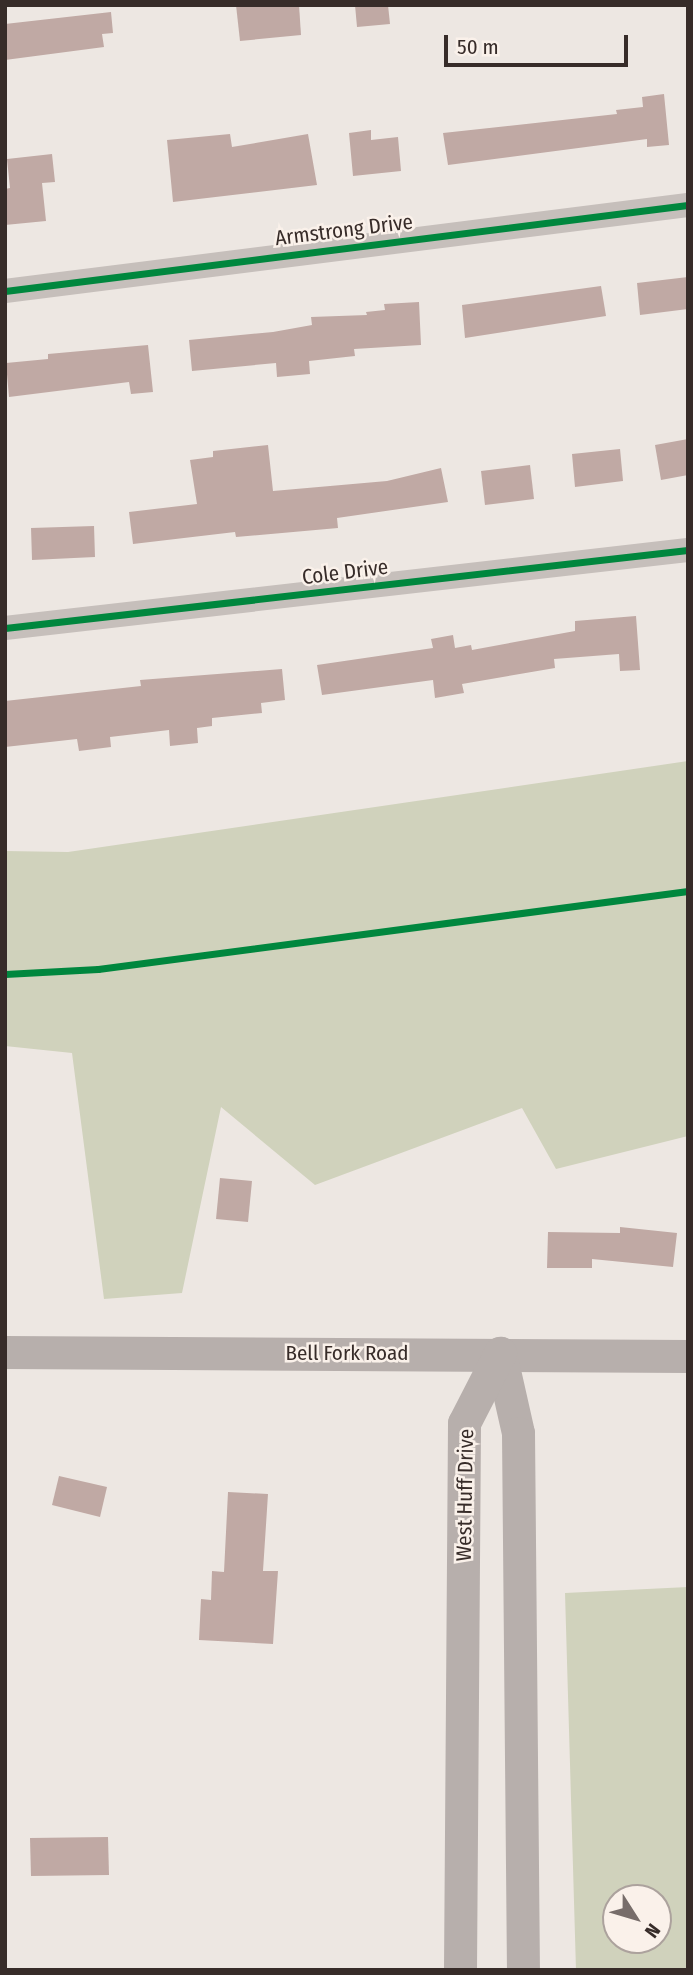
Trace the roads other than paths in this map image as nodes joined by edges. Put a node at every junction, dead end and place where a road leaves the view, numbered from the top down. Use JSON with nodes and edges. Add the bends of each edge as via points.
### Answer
{"nodes":[{"id":1,"x":688,"y":205,"type":"edge"},
{"id":2,"x":5,"y":291,"type":"edge"},
{"id":3,"x":688,"y":550,"type":"edge"},
{"id":4,"x":5,"y":628,"type":"edge"},
{"id":5,"x":5,"y":1352,"type":"edge"},
{"id":6,"x":500,"y":1353,"type":"junction"},
{"id":7,"x":688,"y":1356,"type":"edge"},
{"id":8,"x":460,"y":1970,"type":"edge"},
{"id":9,"x":523,"y":1970,"type":"edge"}],
"edges":[{"from":1,"to":2,"type":"street","name":"Armstrong Drive"},
{"from":3,"to":4,"type":"street","name":"Cole Drive"},
{"from":5,"to":6,"type":"main road","name":"Bell Fork Road"},
{"from":6,"to":7,"type":"main road","name":"Bell Fork Road"},
{"from":6,"to":8,"type":"main road","name":"West Huff Drive","via":[[464,1423]]},
{"from":6,"to":9,"type":"main road","via":[[518,1433]]}]}
